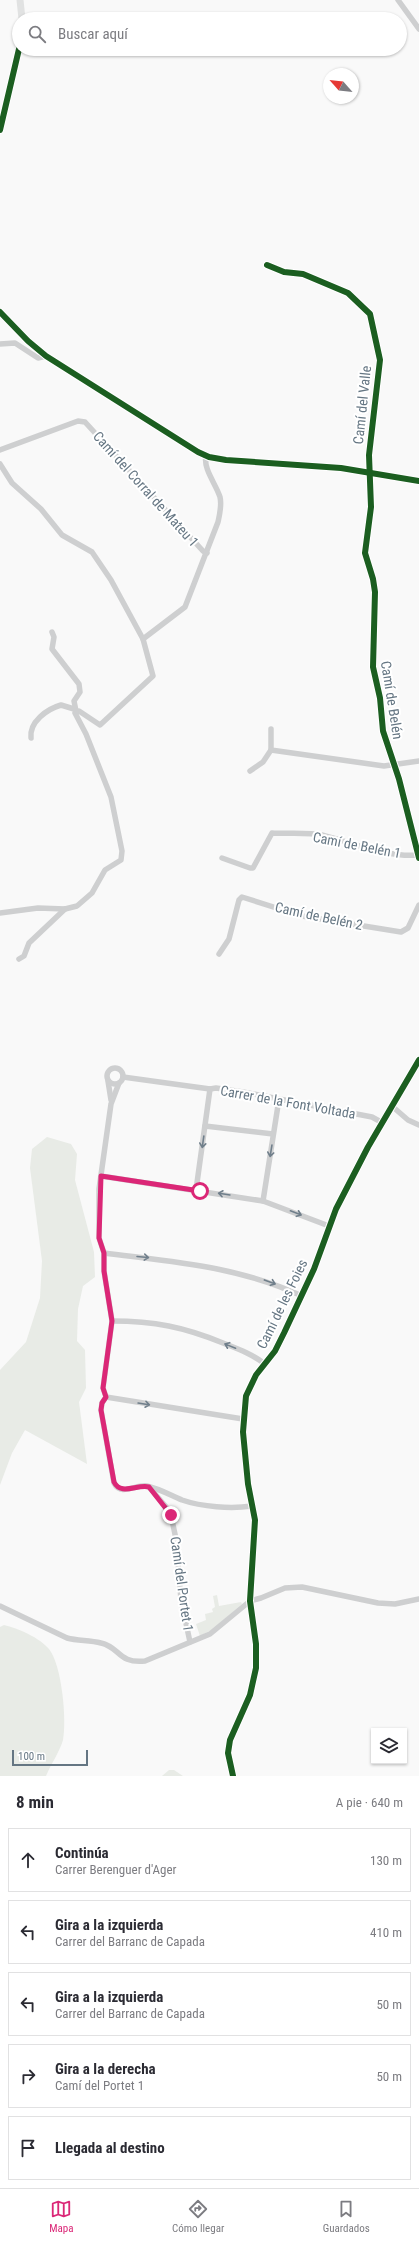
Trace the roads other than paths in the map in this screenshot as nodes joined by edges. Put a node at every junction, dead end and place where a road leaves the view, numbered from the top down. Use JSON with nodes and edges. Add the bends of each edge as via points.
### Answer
{"nodes":[{"id":1,"x":20,"y":0,"type":"edge"},
{"id":2,"x":398,"y":0,"type":"edge"},
{"id":3,"x":21,"y":12,"type":"edge"},
{"id":4,"x":406,"y":12,"type":"edge"},
{"id":5,"x":407,"y":13,"type":"edge"},
{"id":6,"x":419,"y":30,"type":"edge"},
{"id":7,"x":17,"y":56,"type":"edge"},
{"id":8,"x":1,"y":122,"type":"edge"},
{"id":9,"x":0,"y":130,"type":"edge"},
{"id":10,"x":267,"y":265,"type":"dead end"},
{"id":11,"x":0,"y":312,"type":"edge"},
{"id":12,"x":0,"y":344,"type":"edge"},
{"id":13,"x":46,"y":356,"type":"junction"},
{"id":14,"x":0,"y":450,"type":"edge"},
{"id":15,"x":206,"y":456,"type":"junction"},
{"id":16,"x":0,"y":464,"type":"edge"},
{"id":17,"x":369,"y":472,"type":"junction"},
{"id":18,"x":419,"y":481,"type":"edge"},
{"id":19,"x":207,"y":554,"type":"junction"},
{"id":20,"x":52,"y":632,"type":"dead end"},
{"id":21,"x":143,"y":639,"type":"junction"},
{"id":22,"x":75,"y":710,"type":"junction"},
{"id":23,"x":271,"y":729,"type":"dead end"},
{"id":24,"x":31,"y":738,"type":"dead end"},
{"id":25,"x":271,"y":750,"type":"junction"},
{"id":26,"x":419,"y":761,"type":"edge"},
{"id":27,"x":395,"y":766,"type":"junction"},
{"id":28,"x":250,"y":771,"type":"dead end"},
{"id":29,"x":419,"y":856,"type":"edge"},
{"id":30,"x":222,"y":858,"type":"dead end"},
{"id":31,"x":419,"y":905,"type":"edge"},
{"id":32,"x":65,"y":909,"type":"junction"},
{"id":33,"x":0,"y":913,"type":"edge"},
{"id":34,"x":219,"y":954,"type":"dead end"},
{"id":35,"x":19,"y":959,"type":"dead end"},
{"id":36,"x":419,"y":1060,"type":"edge"},
{"id":37,"x":123,"y":1077,"type":"junction"},
{"id":38,"x":108,"y":1080,"type":"junction"},
{"id":39,"x":119,"y":1083,"type":"junction"},
{"id":40,"x":210,"y":1089,"type":"junction"},
{"id":41,"x":279,"y":1098,"type":"junction"},
{"id":42,"x":111,"y":1104,"type":"junction"},
{"id":43,"x":393,"y":1107,"type":"junction"},
{"id":44,"x":380,"y":1122,"type":"junction"},
{"id":45,"x":419,"y":1125,"type":"edge"},
{"id":46,"x":205,"y":1126,"type":"junction"},
{"id":47,"x":273,"y":1134,"type":"junction"},
{"id":48,"x":101,"y":1176,"type":"junction"},
{"id":49,"x":196,"y":1190,"type":"junction"},
{"id":50,"x":263,"y":1201,"type":"junction"},
{"id":51,"x":329,"y":1226,"type":"junction"},
{"id":52,"x":104,"y":1253,"type":"junction"},
{"id":53,"x":302,"y":1296,"type":"junction"},
{"id":54,"x":112,"y":1321,"type":"junction"},
{"id":55,"x":264,"y":1364,"type":"junction"},
{"id":56,"x":106,"y":1397,"type":"junction"},
{"id":57,"x":243,"y":1419,"type":"junction"},
{"id":58,"x":149,"y":1487,"type":"junction"},
{"id":59,"x":252,"y":1506,"type":"junction"},
{"id":60,"x":419,"y":1598,"type":"edge"},
{"id":61,"x":250,"y":1601,"type":"junction"},
{"id":62,"x":0,"y":1606,"type":"edge"},
{"id":63,"x":190,"y":1642,"type":"junction"},
{"id":64,"x":233,"y":1776,"type":"edge"}],
"edges":[{"from":1,"to":3,"type":"main road"},
{"from":2,"to":4,"type":"street"},
{"from":5,"to":6,"type":"street"},
{"from":7,"to":8,"type":"main road"},
{"from":8,"to":9,"type":"main road"},
{"from":10,"to":17,"type":"street","name":"Camí del Valle","via":[[284,272],[302,274],[348,293],[370,314],[380,360]]},
{"from":11,"to":13,"type":"main road"},
{"from":12,"to":13,"type":"street","via":[[15,343],[38,358]]},
{"from":13,"to":15,"type":"main road"},
{"from":14,"to":19,"type":"street","name":"Camí del Corral de Mateu 1","via":[[78,421],[86,423]]},
{"from":15,"to":17,"type":"main road","via":[[217,460],[313,465]]},
{"from":15,"to":19,"type":"street","via":[[206,464],[221,502],[218,522]]},
{"from":16,"to":21,"type":"street","via":[[12,483],[41,509],[58,531],[92,552],[111,580]]},
{"from":17,"to":18,"type":"main road"},
{"from":17,"to":27,"type":"street","name":"Camí de Belén","via":[[370,525],[366,553],[375,592],[373,667],[380,698],[383,731]]},
{"from":19,"to":21,"type":"street","via":[[185,607]]},
{"from":20,"to":22,"type":"street","via":[[52,649],[79,684],[80,692],[74,702]]},
{"from":21,"to":22,"type":"street","via":[[153,676],[150,680],[100,725],[79,710]]},
{"from":22,"to":24,"type":"street","via":[[61,705],[50,710],[30,729]]},
{"from":22,"to":32,"type":"street","via":[[76,718],[86,734],[111,796],[122,851],[121,860],[101,874],[88,897],[77,906]]},
{"from":23,"to":25,"type":"street"},
{"from":25,"to":27,"type":"street"},
{"from":25,"to":28,"type":"street","via":[[263,762]]},
{"from":26,"to":27,"type":"street","via":[[404,762]]},
{"from":27,"to":29,"type":"street","name":"Camí de Belén"},
{"from":29,"to":30,"type":"street","name":"Camí de Belén 1","via":[[359,846],[319,835],[272,833],[253,868]]},
{"from":31,"to":34,"type":"street","name":"Camí de Belén 2","via":[[408,928],[401,932],[295,914],[242,897],[229,938]]},
{"from":32,"to":33,"type":"street","via":[[38,908]]},
{"from":32,"to":35,"type":"street","via":[[29,943],[24,956]]},
{"from":36,"to":43,"type":"street","name":"Camí de les Foies"},
{"from":37,"to":38,"type":"street","via":[[120,1070],[112,1068],[108,1072]]},
{"from":37,"to":39,"type":"street"},
{"from":37,"to":40,"type":"street","name":"Carrer de la Font Voltada"},
{"from":38,"to":39,"type":"street","via":[[114,1084]]},
{"from":38,"to":42,"type":"street"},
{"from":39,"to":42,"type":"street"},
{"from":40,"to":41,"type":"street","name":"Carrer de la Font Voltada"},
{"from":40,"to":46,"type":"street"},
{"from":41,"to":44,"type":"street","name":"Carrer de la Font Voltada","via":[[372,1117]]},
{"from":41,"to":47,"type":"street"},
{"from":42,"to":48,"type":"street"},
{"from":43,"to":44,"type":"street","name":"Camí de les Foies"},
{"from":43,"to":45,"type":"street","via":[[408,1120]]},
{"from":44,"to":51,"type":"street","name":"Camí de les Foies"},
{"from":46,"to":47,"type":"street"},
{"from":46,"to":49,"type":"street","one_way":true},
{"from":47,"to":50,"type":"street","one_way":true},
{"from":48,"to":49,"type":"street"},
{"from":48,"to":52,"type":"street","via":[[99,1238]]},
{"from":50,"to":49,"type":"street","one_way":true},
{"from":50,"to":51,"type":"street","one_way":true},
{"from":51,"to":53,"type":"street","name":"Camí de les Foies"},
{"from":52,"to":53,"type":"street","one_way":true,"via":[[191,1263],[236,1272],[267,1281]]},
{"from":52,"to":54,"type":"street","via":[[104,1271]]},
{"from":53,"to":55,"type":"street","name":"Camí de les Foies","via":[[275,1351]]},
{"from":55,"to":54,"type":"street","one_way":true,"via":[[242,1351],[178,1327],[148,1322]]},
{"from":54,"to":56,"type":"street","via":[[103,1388]]},
{"from":55,"to":57,"type":"street","name":"Camí de les Foies","via":[[249,1388]]},
{"from":56,"to":57,"type":"street","one_way":true},
{"from":56,"to":58,"type":"street","via":[[101,1410],[114,1482],[118,1488],[125,1490]]},
{"from":57,"to":59,"type":"street","name":"Camí de les Foies","via":[[243,1447]]},
{"from":58,"to":59,"type":"street","via":[[184,1501],[240,1508]]},
{"from":58,"to":63,"type":"street","name":"Camí del Portet 1","via":[[167,1508],[172,1520],[181,1600]]},
{"from":59,"to":61,"type":"street","name":"Camí de les Foies","via":[[255,1526]]},
{"from":60,"to":61,"type":"street","via":[[395,1604],[378,1603],[302,1587],[285,1588]]},
{"from":61,"to":63,"type":"street","via":[[213,1632]]},
{"from":61,"to":64,"type":"street","name":"Camí de les Foies","via":[[256,1644],[256,1668],[250,1695],[230,1740],[228,1754]]},
{"from":62,"to":63,"type":"street","via":[[67,1638],[100,1643],[130,1661],[145,1661]]}]}
